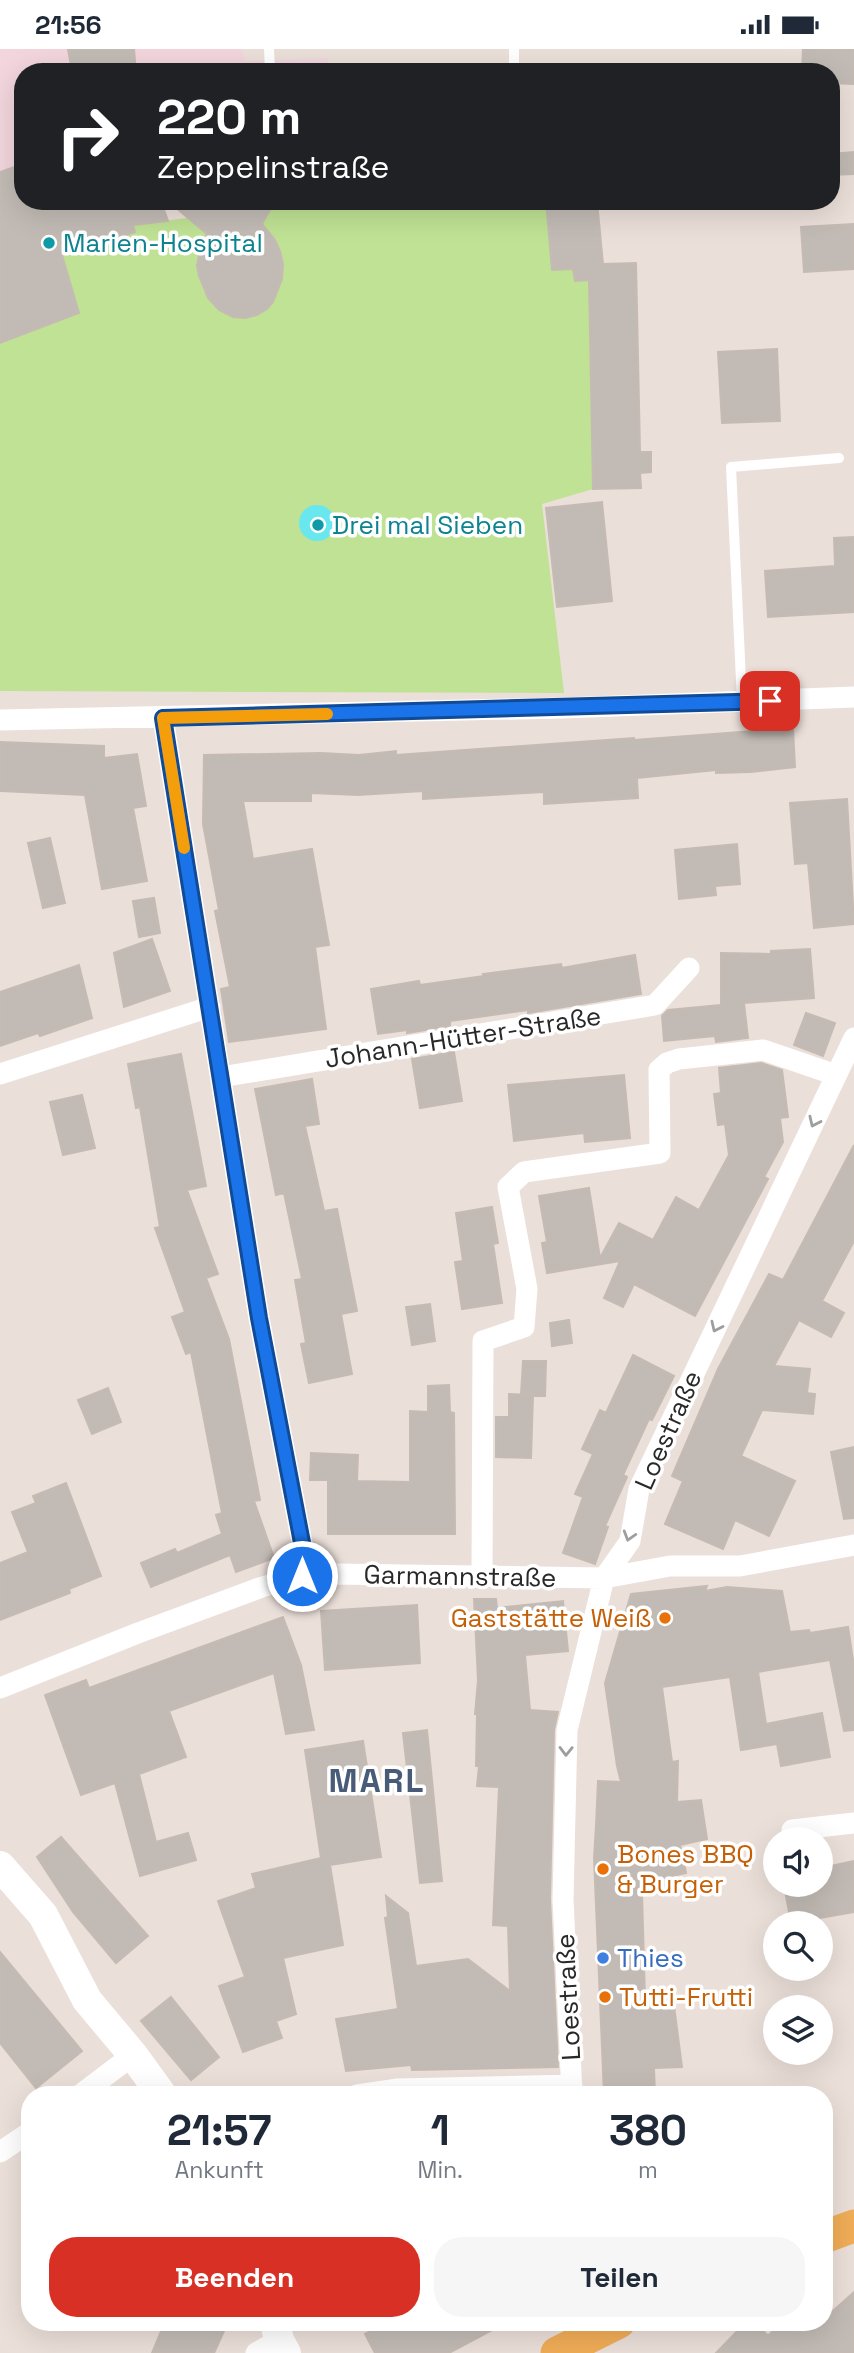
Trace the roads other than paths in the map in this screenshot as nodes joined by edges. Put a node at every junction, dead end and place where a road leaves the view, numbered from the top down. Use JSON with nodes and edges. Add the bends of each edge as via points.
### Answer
{"nodes":[{"id":1,"x":839,"y":458,"type":"dead end"},
{"id":2,"x":854,"y":697,"type":"edge"},
{"id":3,"x":742,"y":702,"type":"junction"},
{"id":4,"x":163,"y":718,"type":"junction"},
{"id":5,"x":0,"y":720,"type":"edge"},
{"id":6,"x":689,"y":968,"type":"dead end"},
{"id":7,"x":210,"y":1007,"type":"junction"},
{"id":8,"x":854,"y":1038,"type":"edge"},
{"id":9,"x":0,"y":1074,"type":"edge"},
{"id":10,"x":836,"y":1075,"type":"junction"},
{"id":11,"x":221,"y":1077,"type":"junction"},
{"id":12,"x":854,"y":1545,"type":"edge"},
{"id":13,"x":302,"y":1576,"type":"junction"},
{"id":14,"x":482,"y":1576,"type":"junction"},
{"id":15,"x":604,"y":1578,"type":"junction"},
{"id":16,"x":0,"y":1688,"type":"edge"},
{"id":17,"x":854,"y":1823,"type":"edge"},
{"id":18,"x":823,"y":1827,"type":"edge"},
{"id":19,"x":0,"y":1866,"type":"edge"},
{"id":20,"x":133,"y":2055,"type":"junction"},
{"id":21,"x":92,"y":2086,"type":"edge"},
{"id":22,"x":155,"y":2086,"type":"edge"},
{"id":23,"x":572,"y":2086,"type":"edge"},
{"id":24,"x":21,"y":2141,"type":"edge"},
{"id":25,"x":0,"y":2152,"type":"edge"},
{"id":26,"x":854,"y":2226,"type":"edge"},
{"id":27,"x":833,"y":2234,"type":"edge"},
{"id":28,"x":597,"y":2331,"type":"edge"},
{"id":29,"x":601,"y":2331,"type":"edge"},
{"id":30,"x":557,"y":2353,"type":"edge"},
{"id":31,"x":575,"y":2353,"type":"edge"}],
"edges":[{"from":1,"to":3,"type":"lane","via":[[731,467]]},
{"from":2,"to":3,"type":"street"},
{"from":3,"to":4,"type":"street"},
{"from":4,"to":5,"type":"street"},
{"from":4,"to":7,"type":"street"},
{"from":6,"to":11,"type":"street","name":"Johann-Hütter-Straße","via":[[655,1005]]},
{"from":7,"to":9,"type":"street"},
{"from":7,"to":11,"type":"street"},
{"from":8,"to":10,"type":"street","name":"Loestraße"},
{"from":10,"to":14,"type":"street","via":[[763,1049],[667,1063],[659,1070],[660,1153],[524,1172],[508,1187],[527,1289],[524,1327],[483,1341]]},
{"from":10,"to":15,"type":"street","name":"Loestraße","one_way":true,"via":[[639,1489],[630,1541]]},
{"from":11,"to":13,"type":"street","via":[[259,1318],[304,1553]]},
{"from":12,"to":15,"type":"street","name":"Garmannstraße","via":[[740,1566],[670,1566]]},
{"from":13,"to":14,"type":"street","name":"Garmannstraße"},
{"from":13,"to":16,"type":"street","name":"Garmannstraße","via":[[211,1605]]},
{"from":14,"to":15,"type":"street","name":"Garmannstraße"},
{"from":15,"to":23,"type":"street","name":"Loestraße","one_way":true,"via":[[566,1730],[563,1899]]},
{"from":17,"to":18,"type":"street"},
{"from":19,"to":20,"type":"street","via":[[43,1915],[87,2000]]},
{"from":20,"to":21,"type":"street"},
{"from":20,"to":22,"type":"street"},
{"from":24,"to":25,"type":"street"},
{"from":26,"to":27,"type":"main road"},
{"from":28,"to":30,"type":"main road"},
{"from":29,"to":31,"type":"main road"}]}
